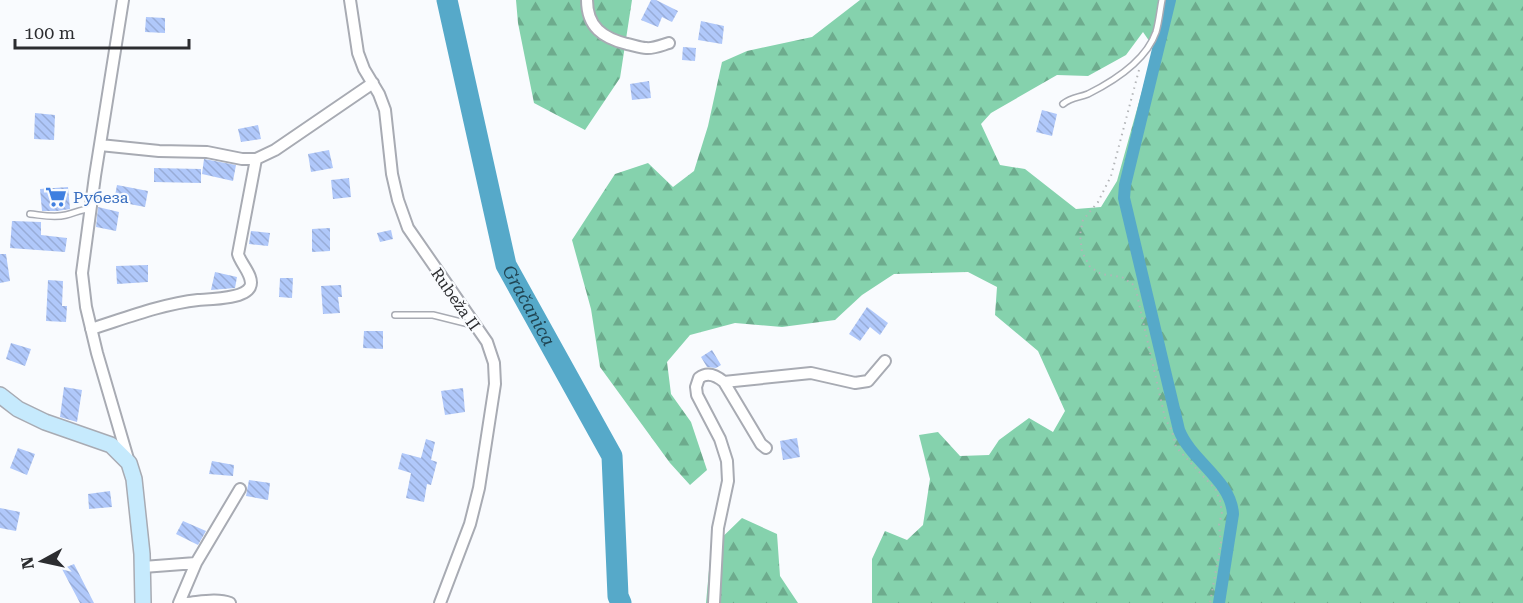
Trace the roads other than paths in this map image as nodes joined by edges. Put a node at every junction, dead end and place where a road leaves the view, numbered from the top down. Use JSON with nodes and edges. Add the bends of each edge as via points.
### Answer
{"nodes":[{"id":1,"x":123,"y":0,"type":"edge"},
{"id":2,"x":350,"y":0,"type":"edge"},
{"id":3,"x":587,"y":0,"type":"edge"},
{"id":4,"x":1162,"y":0,"type":"edge"},
{"id":5,"x":669,"y":43,"type":"dead end"},
{"id":6,"x":373,"y":83,"type":"junction"},
{"id":7,"x":1063,"y":104,"type":"dead end"},
{"id":8,"x":100,"y":145,"type":"junction"},
{"id":9,"x":256,"y":159,"type":"junction"},
{"id":10,"x":91,"y":209,"type":"junction"},
{"id":11,"x":30,"y":214,"type":"dead end"},
{"id":12,"x":395,"y":315,"type":"dead end"},
{"id":13,"x":475,"y":325,"type":"junction"},
{"id":14,"x":92,"y":329,"type":"junction"},
{"id":15,"x":885,"y":361,"type":"dead end"},
{"id":16,"x":724,"y":382,"type":"junction"},
{"id":17,"x":0,"y":395,"type":"edge"},
{"id":18,"x":766,"y":448,"type":"dead end"},
{"id":19,"x":129,"y":463,"type":"junction"},
{"id":20,"x":240,"y":489,"type":"dead end"},
{"id":21,"x":196,"y":563,"type":"junction"},
{"id":22,"x":143,"y":567,"type":"junction"},
{"id":23,"x":143,"y":603,"type":"edge"},
{"id":24,"x":178,"y":603,"type":"edge"},
{"id":25,"x":187,"y":603,"type":"edge"},
{"id":26,"x":230,"y":603,"type":"edge"},
{"id":27,"x":440,"y":603,"type":"edge"},
{"id":28,"x":714,"y":603,"type":"edge"}],
"edges":[{"from":1,"to":8,"type":"street"},
{"from":2,"to":6,"type":"street","name":"Rubeža II","via":[[358,53]]},
{"from":3,"to":5,"type":"street","via":[[590,21],[615,41],[647,48]]},
{"from":4,"to":7,"type":"lane","via":[[1156,32],[1144,53],[1122,74]]},
{"from":6,"to":9,"type":"street"},
{"from":6,"to":13,"type":"street","name":"Rubeža II","via":[[385,110],[392,174],[408,228]]},
{"from":8,"to":9,"type":"street"},
{"from":8,"to":10,"type":"street"},
{"from":9,"to":14,"type":"street","via":[[238,254],[250,276],[250,288],[232,297],[185,302]]},
{"from":10,"to":11,"type":"lane","via":[[55,217]]},
{"from":10,"to":14,"type":"street","via":[[82,273]]},
{"from":12,"to":13,"type":"lane","via":[[433,315]]},
{"from":13,"to":27,"type":"street","name":"Rubeža II","via":[[487,342],[495,384],[475,506]]},
{"from":14,"to":19,"type":"street"},
{"from":15,"to":16,"type":"street","via":[[868,381],[855,383],[811,373]]},
{"from":16,"to":18,"type":"street"},
{"from":16,"to":28,"type":"street","via":[[717,376],[703,375],[696,387],[727,461]]},
{"from":17,"to":19,"type":"street","via":[[45,422],[111,445]]},
{"from":19,"to":22,"type":"street"},
{"from":20,"to":21,"type":"street"},
{"from":21,"to":22,"type":"street"},
{"from":21,"to":24,"type":"street"},
{"from":22,"to":23,"type":"street"},
{"from":25,"to":26,"type":"street"}]}
